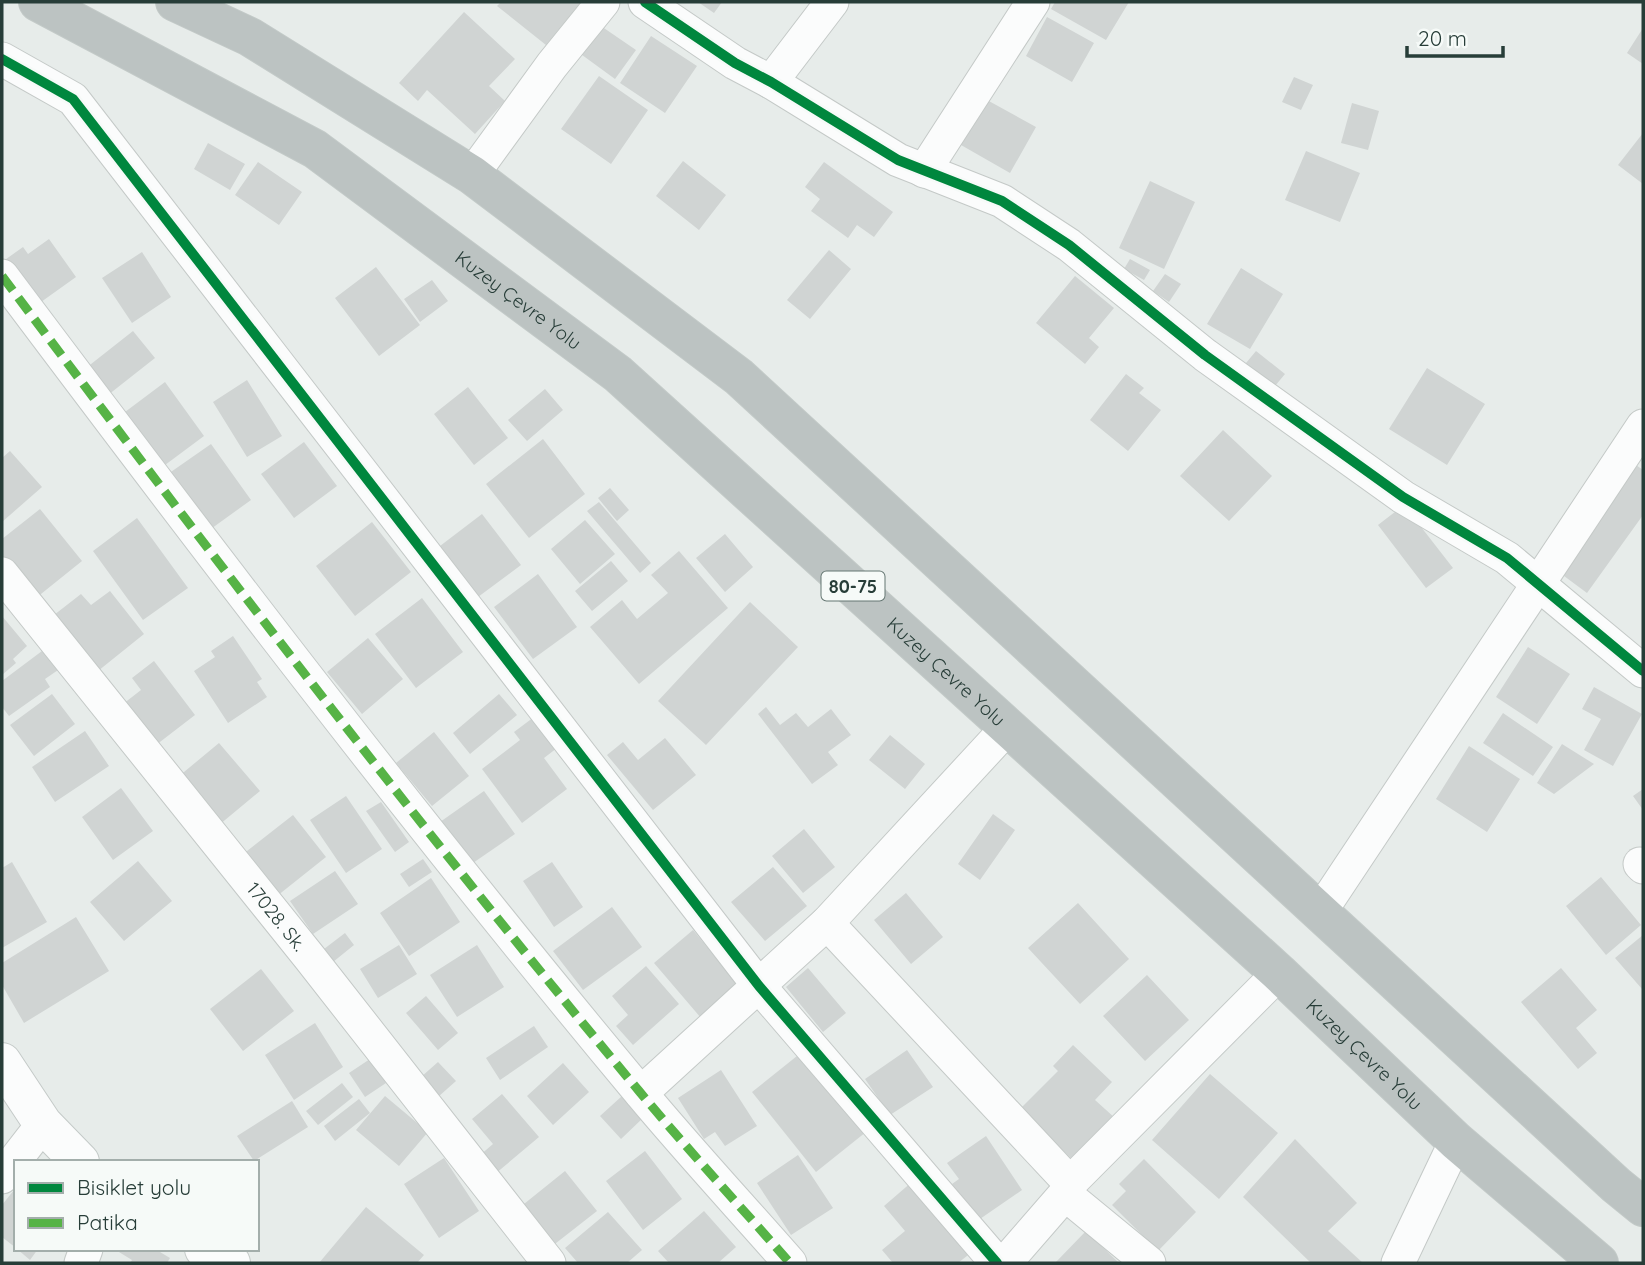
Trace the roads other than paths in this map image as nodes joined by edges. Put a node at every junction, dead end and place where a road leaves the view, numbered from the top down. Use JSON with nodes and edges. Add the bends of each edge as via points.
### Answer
{"nodes":[{"id":1,"x":38,"y":2,"type":"edge"},
{"id":2,"x":175,"y":2,"type":"edge"},
{"id":3,"x":603,"y":2,"type":"edge"},
{"id":4,"x":645,"y":2,"type":"edge"},
{"id":5,"x":832,"y":2,"type":"edge"},
{"id":6,"x":1033,"y":2,"type":"edge"},
{"id":7,"x":2,"y":59,"type":"edge"},
{"id":8,"x":771,"y":82,"type":"junction"},
{"id":9,"x":924,"y":171,"type":"junction"},
{"id":10,"x":472,"y":175,"type":"junction"},
{"id":11,"x":2,"y":276,"type":"edge"},
{"id":12,"x":1643,"y":426,"type":"edge"},
{"id":13,"x":2,"y":574,"type":"edge"},
{"id":14,"x":1540,"y":584,"type":"junction"},
{"id":15,"x":1643,"y":671,"type":"edge"},
{"id":16,"x":1008,"y":727,"type":"junction"},
{"id":17,"x":1320,"y":912,"type":"junction"},
{"id":18,"x":827,"y":923,"type":"junction"},
{"id":19,"x":1279,"y":973,"type":"junction"},
{"id":20,"x":759,"y":986,"type":"junction"},
{"id":21,"x":2,"y":1062,"type":"edge"},
{"id":22,"x":640,"y":1093,"type":"junction"},
{"id":23,"x":43,"y":1124,"type":"junction"},
{"id":24,"x":1456,"y":1141,"type":"junction"},
{"id":25,"x":15,"y":1160,"type":"edge"},
{"id":26,"x":78,"y":1160,"type":"edge"},
{"id":27,"x":14,"y":1161,"type":"edge"},
{"id":28,"x":2,"y":1177,"type":"edge"},
{"id":29,"x":1067,"y":1188,"type":"junction"},
{"id":30,"x":1643,"y":1207,"type":"edge"},
{"id":31,"x":208,"y":1251,"type":"edge"},
{"id":32,"x":231,"y":1263,"type":"edge"},
{"id":33,"x":549,"y":1263,"type":"edge"},
{"id":34,"x":790,"y":1263,"type":"edge"},
{"id":35,"x":997,"y":1263,"type":"edge"},
{"id":36,"x":1005,"y":1263,"type":"edge"},
{"id":37,"x":1149,"y":1263,"type":"edge"},
{"id":38,"x":1398,"y":1263,"type":"edge"},
{"id":39,"x":1599,"y":1263,"type":"edge"}],
"edges":[{"from":1,"to":16,"type":"highway","name":"Kuzey Çevre Yolu","number":"80-75","via":[[315,149],[618,374]]},
{"from":2,"to":10,"type":"highway","via":[[250,37]]},
{"from":3,"to":10,"type":"street"},
{"from":4,"to":8,"type":"street"},
{"from":5,"to":8,"type":"street"},
{"from":6,"to":9,"type":"street"},
{"from":7,"to":20,"type":"street","via":[[73,99]]},
{"from":8,"to":9,"type":"street","via":[[898,160]]},
{"from":9,"to":14,"type":"street","via":[[1002,201],[1069,245],[1205,355],[1403,496],[1507,558]]},
{"from":10,"to":17,"type":"highway","via":[[739,377]]},
{"from":11,"to":22,"type":"street","via":[[195,532]]},
{"from":12,"to":14,"type":"street"},
{"from":13,"to":33,"type":"street","name":"17028. Sk."},
{"from":14,"to":15,"type":"street"},
{"from":14,"to":17,"type":"street"},
{"from":16,"to":18,"type":"street"},
{"from":16,"to":19,"type":"highway","name":"Kuzey Çevre Yolu","number":"80-75"},
{"from":17,"to":30,"type":"highway"},
{"from":18,"to":20,"type":"street"},
{"from":18,"to":29,"type":"street"},
{"from":19,"to":24,"type":"highway","name":"Kuzey Çevre Yolu","number":"80-75"},
{"from":19,"to":29,"type":"street"},
{"from":20,"to":22,"type":"street"},
{"from":20,"to":35,"type":"street"},
{"from":21,"to":23,"type":"street"},
{"from":22,"to":34,"type":"street"},
{"from":23,"to":25,"type":"street"},
{"from":23,"to":26,"type":"street"},
{"from":24,"to":38,"type":"street"},
{"from":24,"to":39,"type":"highway","name":"Kuzey Çevre Yolu","number":"80-75"},
{"from":27,"to":28,"type":"street"},
{"from":29,"to":36,"type":"street"},
{"from":29,"to":37,"type":"street"},
{"from":31,"to":32,"type":"street"}]}
